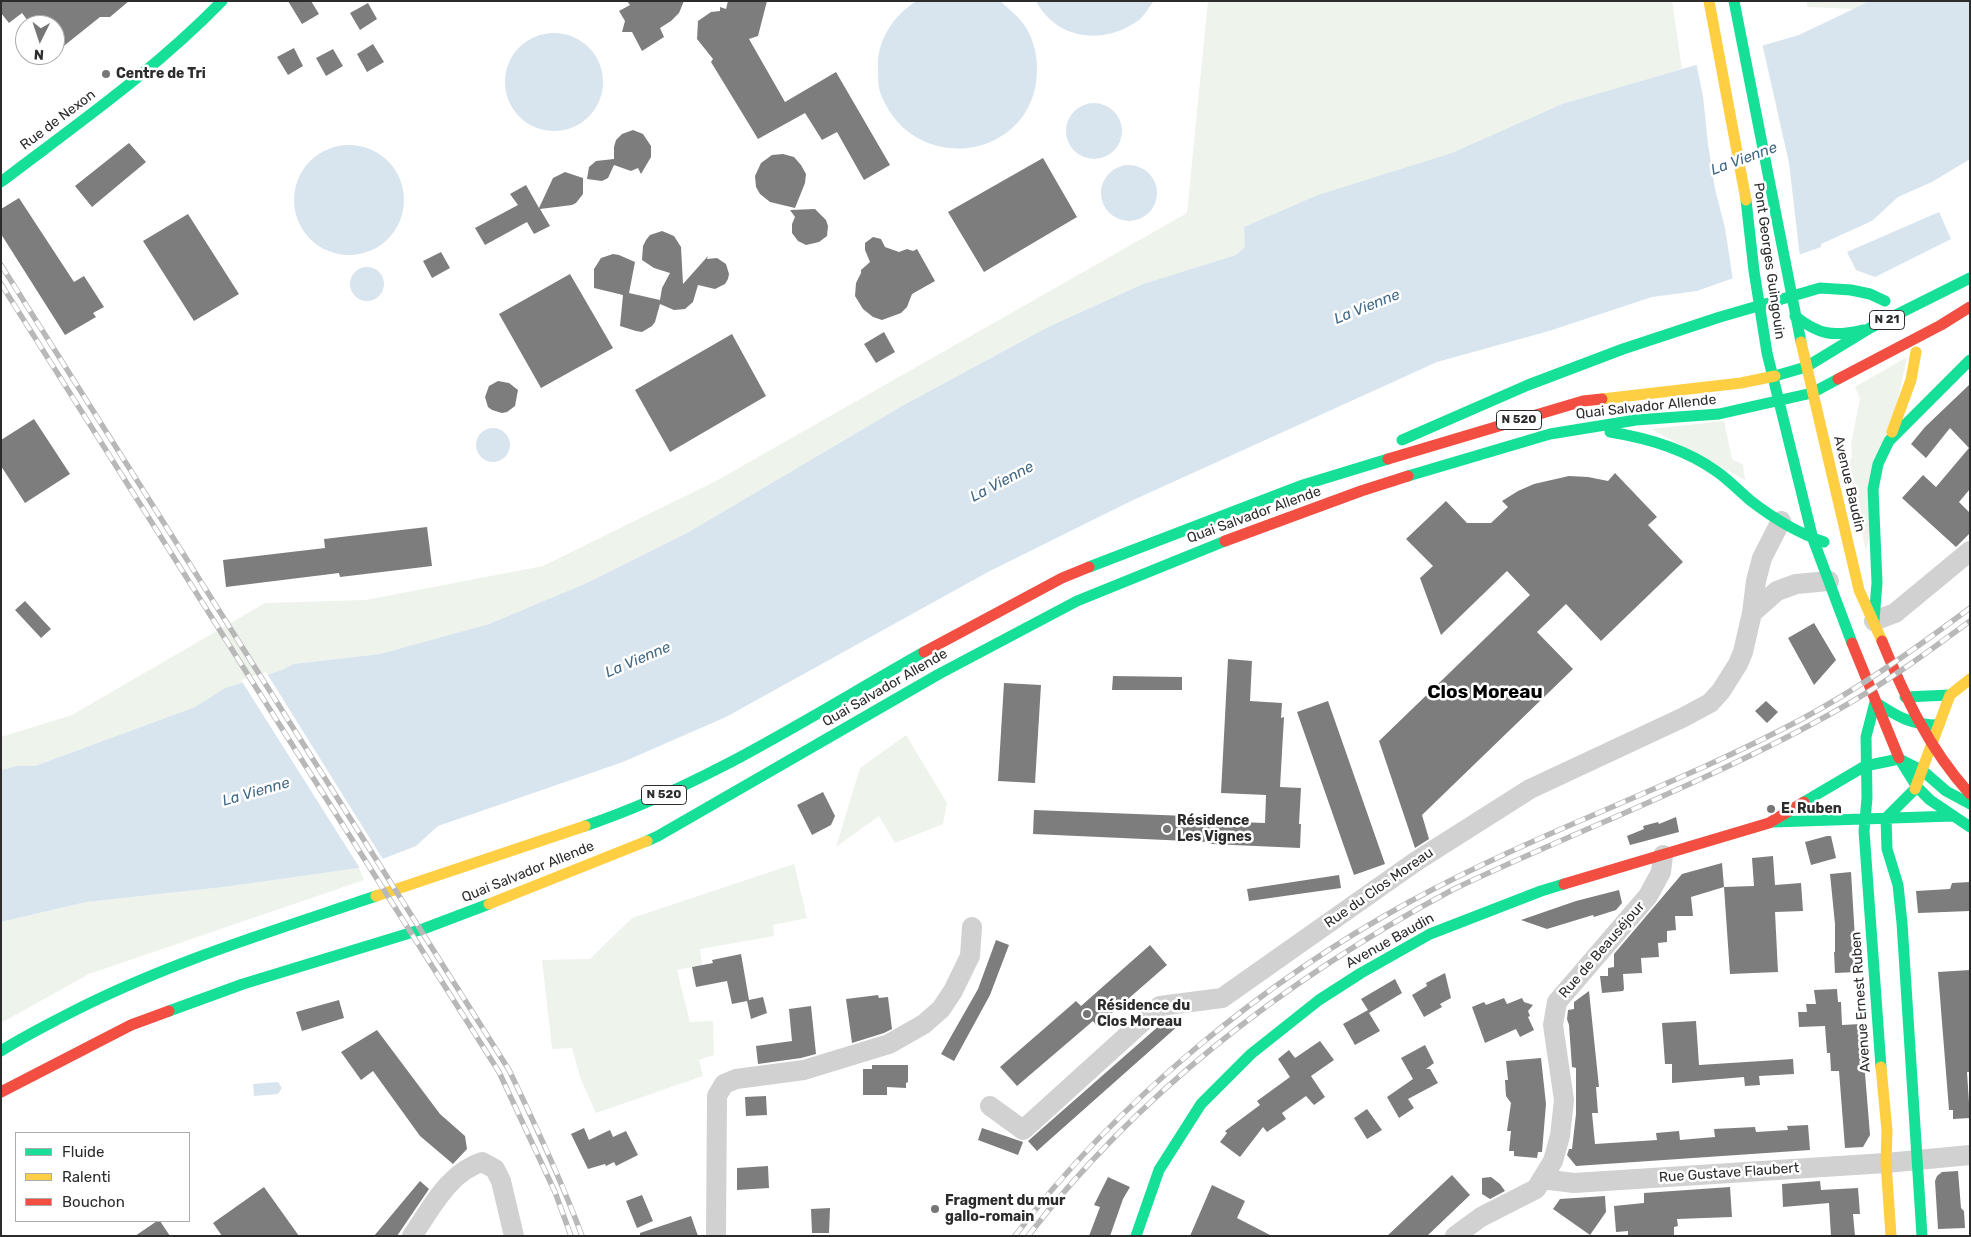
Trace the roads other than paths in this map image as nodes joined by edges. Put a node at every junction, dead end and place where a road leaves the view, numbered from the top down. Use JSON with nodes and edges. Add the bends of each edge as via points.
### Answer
{"nodes":[{"id":1,"x":222,"y":1,"type":"edge"},
{"id":2,"x":1709,"y":1,"type":"edge"},
{"id":3,"x":1734,"y":1,"type":"edge"},
{"id":4,"x":1,"y":182,"type":"edge"},
{"id":5,"x":1746,"y":201,"type":"junction"},
{"id":6,"x":1970,"y":278,"type":"edge"},
{"id":7,"x":1884,"y":302,"type":"dead end"},
{"id":8,"x":1970,"y":307,"type":"edge"},
{"id":9,"x":1776,"y":311,"type":"dead end"},
{"id":10,"x":1803,"y":328,"type":"junction"},
{"id":11,"x":1870,"y":328,"type":"junction"},
{"id":12,"x":1916,"y":352,"type":"dead end"},
{"id":13,"x":1788,"y":358,"type":"dead end"},
{"id":14,"x":1970,"y":360,"type":"edge"},
{"id":15,"x":1806,"y":367,"type":"junction"},
{"id":16,"x":1792,"y":371,"type":"junction"},
{"id":17,"x":1773,"y":377,"type":"junction"},
{"id":18,"x":1812,"y":393,"type":"junction"},
{"id":19,"x":1780,"y":401,"type":"junction"},
{"id":20,"x":1584,"y":428,"type":"junction"},
{"id":21,"x":1889,"y":441,"type":"junction"},
{"id":22,"x":1303,"y":485,"type":"junction"},
{"id":23,"x":1781,"y":521,"type":"junction"},
{"id":24,"x":1813,"y":539,"type":"junction"},
{"id":25,"x":1840,"y":547,"type":"junction"},
{"id":26,"x":1970,"y":551,"type":"edge"},
{"id":27,"x":1826,"y":575,"type":"junction"},
{"id":28,"x":1752,"y":613,"type":"junction"},
{"id":29,"x":1874,"y":621,"type":"junction"},
{"id":30,"x":1970,"y":679,"type":"edge"},
{"id":31,"x":1950,"y":695,"type":"junction"},
{"id":32,"x":1906,"y":697,"type":"junction"},
{"id":33,"x":1875,"y":702,"type":"junction"},
{"id":34,"x":1939,"y":725,"type":"junction"},
{"id":35,"x":1920,"y":726,"type":"junction"},
{"id":36,"x":1932,"y":746,"type":"junction"},
{"id":37,"x":1899,"y":759,"type":"junction"},
{"id":38,"x":1865,"y":766,"type":"junction"},
{"id":39,"x":1923,"y":771,"type":"junction"},
{"id":40,"x":1917,"y":787,"type":"junction"},
{"id":41,"x":1970,"y":794,"type":"edge"},
{"id":42,"x":1970,"y":804,"type":"edge"},
{"id":43,"x":1953,"y":816,"type":"junction"},
{"id":44,"x":1864,"y":818,"type":"junction"},
{"id":45,"x":1886,"y":818,"type":"junction"},
{"id":46,"x":1769,"y":822,"type":"junction"},
{"id":47,"x":1970,"y":827,"type":"edge"},
{"id":48,"x":1663,"y":854,"type":"junction"},
{"id":49,"x":972,"y":927,"type":"dead end"},
{"id":50,"x":1,"y":1051,"type":"edge"},
{"id":51,"x":1,"y":1092,"type":"edge"},
{"id":52,"x":990,"y":1106,"type":"dead end"},
{"id":53,"x":1970,"y":1155,"type":"edge"},
{"id":54,"x":1917,"y":1159,"type":"junction"},
{"id":55,"x":1886,"y":1163,"type":"junction"},
{"id":56,"x":1542,"y":1179,"type":"junction"},
{"id":57,"x":412,"y":1236,"type":"edge"},
{"id":58,"x":514,"y":1236,"type":"edge"},
{"id":59,"x":716,"y":1236,"type":"edge"},
{"id":60,"x":1136,"y":1236,"type":"edge"},
{"id":61,"x":1455,"y":1236,"type":"edge"},
{"id":62,"x":1891,"y":1236,"type":"edge"},
{"id":63,"x":1922,"y":1236,"type":"edge"}],
"edges":[{"from":1,"to":4,"type":"main road","name":"Rue de Nexon","via":[[150,69]]},
{"from":2,"to":5,"type":"main road","name":"Pont Georges Guingouin"},
{"from":3,"to":10,"type":"main road","name":"Pont Georges Guingouin","via":[[1795,316]]},
{"from":5,"to":9,"type":"main road"},
{"from":5,"to":17,"type":"main road","name":"Pont Georges Guingouin","via":[[1754,271]]},
{"from":6,"to":11,"type":"main road","number":"N 21"},
{"from":7,"to":22,"type":"main road","via":[[1870,294],[1820,288],[1720,317],[1528,385]]},
{"from":8,"to":18,"type":"main road","number":"N 21"},
{"from":10,"to":11,"type":"main road","via":[[1841,336]]},
{"from":10,"to":15,"type":"main road","name":"Pont Georges Guingouin"},
{"from":11,"to":15,"type":"main road","number":"N 21"},
{"from":12,"to":21,"type":"main road","via":[[1912,380]]},
{"from":13,"to":16,"type":"main road"},
{"from":14,"to":21,"type":"main road"},
{"from":15,"to":16,"type":"main road","name":"Quai Salvador Allende","number":"N 520"},
{"from":15,"to":18,"type":"main road","name":"Pont Georges Guingouin"},
{"from":16,"to":17,"type":"main road","name":"Quai Salvador Allende","number":"N 520"},
{"from":16,"to":18,"type":"main road"},
{"from":17,"to":19,"type":"main road","name":"Pont Georges Guingouin"},
{"from":17,"to":22,"type":"main road","name":"Quai Salvador Allende","number":"N 520","via":[[1583,401]]},
{"from":18,"to":19,"type":"main road","name":"Quai Salvador Allende","number":"N 520"},
{"from":18,"to":25,"type":"main road","name":"Avenue Baudin"},
{"from":19,"to":20,"type":"main road","name":"Quai Salvador Allende","number":"N 520","via":[[1719,414],[1636,420]]},
{"from":19,"to":24,"type":"main road"},
{"from":20,"to":23,"type":"main road","via":[[1637,436],[1688,454]]},
{"from":20,"to":51,"type":"main road","name":"Quai Salvador Allende","number":"N 520","via":[[1505,446],[1361,492],[1077,600],[939,674],[658,836],[422,930],[243,984],[130,1025]]},
{"from":21,"to":29,"type":"main road","via":[[1878,464],[1873,489],[1877,583]]},
{"from":22,"to":50,"type":"main road","name":"Quai Salvador Allende","number":"N 520","via":[[1062,578],[936,645],[708,775],[622,814],[204,954],[110,992]]},
{"from":23,"to":24,"type":"main road"},
{"from":23,"to":27,"type":"main road"},
{"from":23,"to":28,"type":"street","name":"Rue du Clos Moreau","via":[[1762,558]]},
{"from":24,"to":25,"type":"main road"},
{"from":24,"to":27,"type":"main road"},
{"from":25,"to":29,"type":"main road","name":"Avenue Baudin"},
{"from":26,"to":29,"type":"street","via":[[1895,612]]},
{"from":27,"to":28,"type":"street","via":[[1777,591]]},
{"from":27,"to":33,"type":"main road"},
{"from":28,"to":52,"type":"street","name":"Rue du Clos Moreau","via":[[1738,664],[1710,703],[1530,789],[1415,862],[1222,998],[1160,1006],[1023,1130]]},
{"from":29,"to":32,"type":"main road","name":"Avenue Baudin"},
{"from":30,"to":31,"type":"main road"},
{"from":31,"to":32,"type":"main road"},
{"from":31,"to":34,"type":"main road"},
{"from":32,"to":35,"type":"main road","name":"Avenue Baudin"},
{"from":33,"to":35,"type":"main road","via":[[1901,720]]},
{"from":33,"to":37,"type":"main road"},
{"from":33,"to":38,"type":"main road","via":[[1866,737]]},
{"from":34,"to":35,"type":"main road"},
{"from":34,"to":36,"type":"main road"},
{"from":35,"to":36,"type":"main road","name":"Avenue Baudin"},
{"from":36,"to":39,"type":"main road"},
{"from":36,"to":41,"type":"main road","name":"Avenue Baudin"},
{"from":37,"to":38,"type":"main road","name":"Avenue Baudin"},
{"from":37,"to":39,"type":"main road"},
{"from":37,"to":40,"type":"main road"},
{"from":38,"to":44,"type":"main road","name":"Avenue Ernest Ruben","via":[[1867,798]]},
{"from":38,"to":46,"type":"main road","name":"Avenue Baudin"},
{"from":39,"to":40,"type":"main road"},
{"from":39,"to":42,"type":"main road"},
{"from":40,"to":43,"type":"main road"},
{"from":40,"to":45,"type":"main road"},
{"from":43,"to":45,"type":"main road","name":"Avenue Baudin"},
{"from":43,"to":47,"type":"main road"},
{"from":44,"to":45,"type":"main road","name":"Avenue Baudin"},
{"from":44,"to":46,"type":"main road","name":"Avenue Baudin"},
{"from":44,"to":55,"type":"main road","name":"Avenue Ernest Ruben"},
{"from":45,"to":54,"type":"main road","via":[[1887,849],[1898,884],[1902,923]]},
{"from":46,"to":48,"type":"main road","name":"Avenue Baudin"},
{"from":48,"to":56,"type":"street","name":"Rue de Beauséjour","via":[[1661,872],[1648,896],[1557,1002],[1553,1025],[1564,1100],[1560,1136],[1553,1161]]},
{"from":48,"to":60,"type":"main road","name":"Avenue Baudin","via":[[1541,892],[1430,934],[1319,1000],[1251,1054],[1201,1104],[1159,1170]]},
{"from":49,"to":59,"type":"street","via":[[970,956],[941,1010],[924,1024],[889,1044],[804,1070],[736,1079],[724,1084],[717,1096]]},
{"from":53,"to":54,"type":"street","name":"Rue Gustave Flaubert"},
{"from":54,"to":55,"type":"street","name":"Rue Gustave Flaubert"},
{"from":54,"to":63,"type":"main road"},
{"from":55,"to":56,"type":"street","name":"Rue Gustave Flaubert","via":[[1574,1183]]},
{"from":55,"to":62,"type":"main road","name":"Avenue Ernest Ruben"},
{"from":56,"to":61,"type":"street","name":"Rue de Beauséjour","via":[[1536,1189],[1481,1217]]},
{"from":57,"to":58,"type":"street","via":[[458,1175],[469,1166],[482,1162],[495,1169],[501,1181]]}]}
